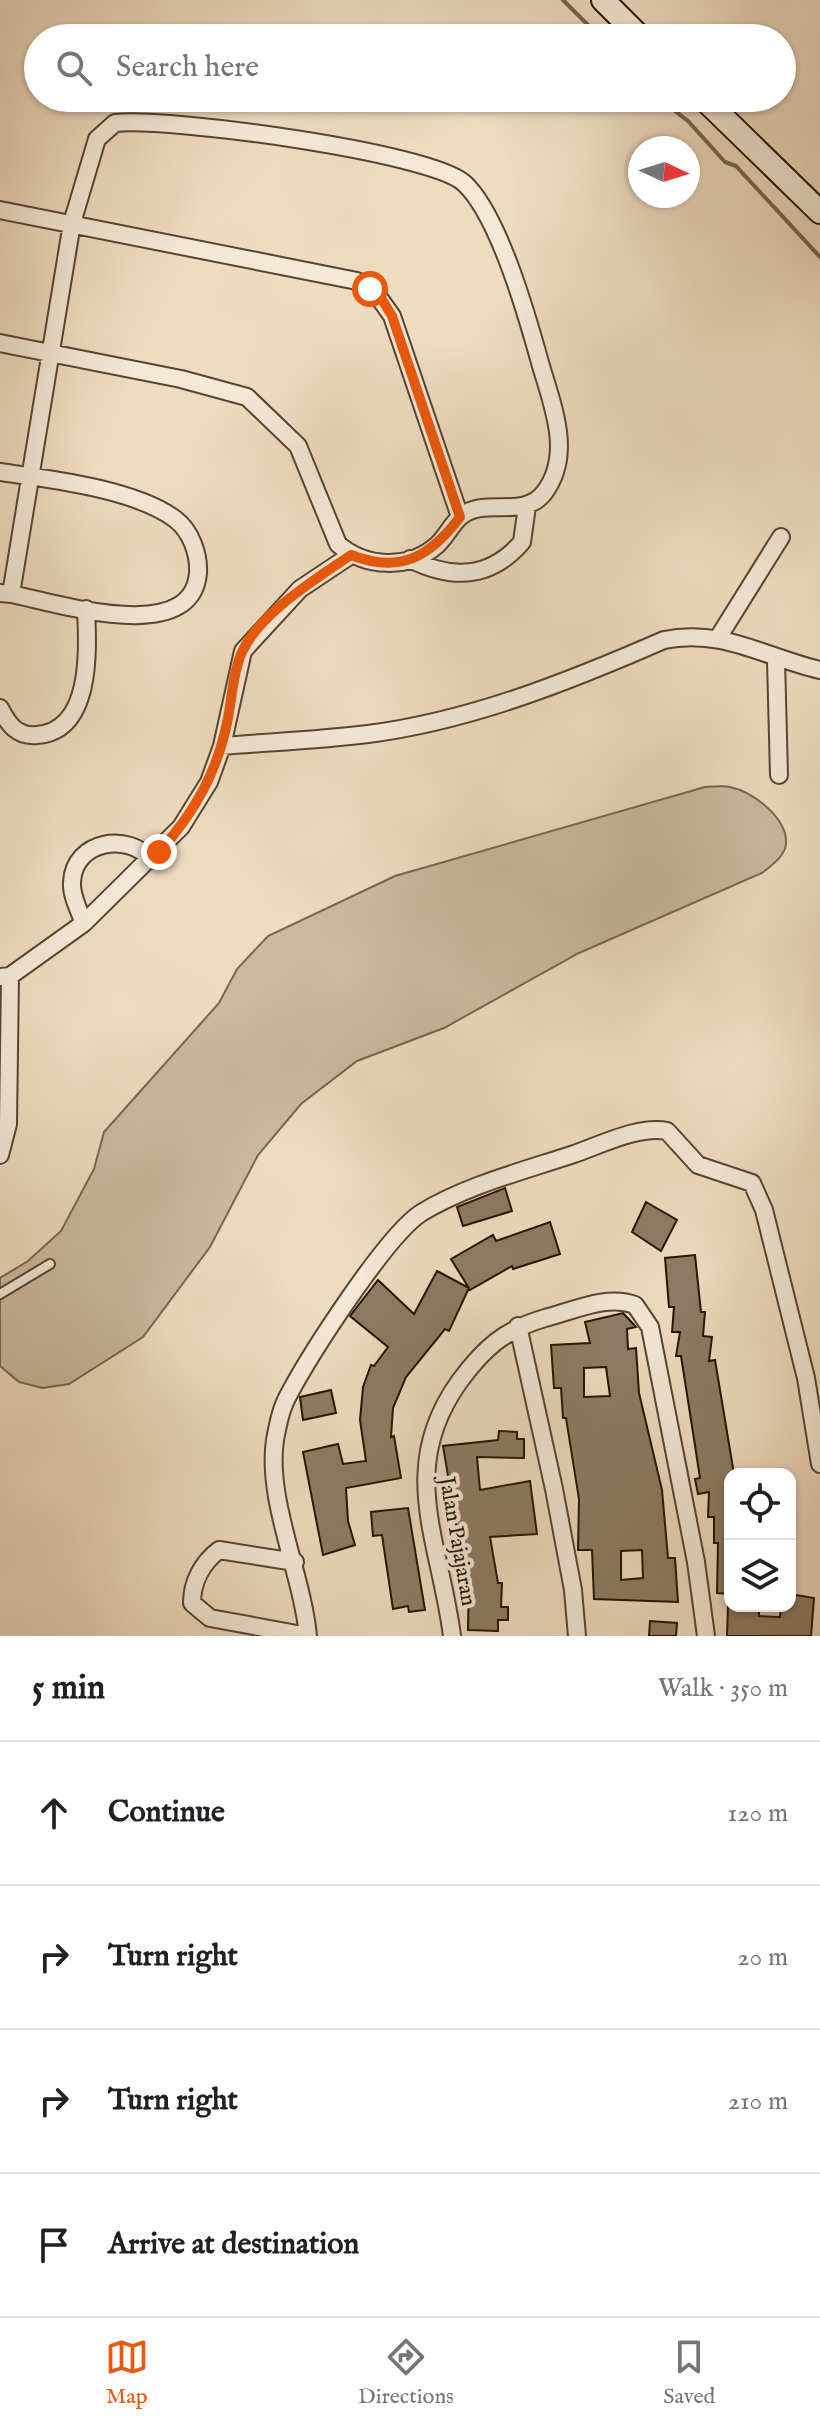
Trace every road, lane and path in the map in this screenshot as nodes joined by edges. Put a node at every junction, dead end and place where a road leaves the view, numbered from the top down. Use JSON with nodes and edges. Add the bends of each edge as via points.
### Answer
{"nodes":[{"id":1,"x":603,"y":0,"type":"edge"},
{"id":2,"x":627,"y":24,"type":"edge"},
{"id":3,"x":717,"y":112,"type":"edge"},
{"id":4,"x":0,"y":210,"type":"edge"},
{"id":5,"x":820,"y":212,"type":"edge"},
{"id":6,"x":72,"y":223,"type":"junction"},
{"id":7,"x":0,"y":343,"type":"edge"},
{"id":8,"x":52,"y":352,"type":"junction"},
{"id":9,"x":0,"y":472,"type":"edge"},
{"id":10,"x":28,"y":476,"type":"junction"},
{"id":11,"x":527,"y":506,"type":"junction"},
{"id":12,"x":460,"y":517,"type":"junction"},
{"id":13,"x":781,"y":537,"type":"dead end"},
{"id":14,"x":351,"y":555,"type":"junction"},
{"id":15,"x":410,"y":559,"type":"junction"},
{"id":16,"x":6,"y":593,"type":"edge"},
{"id":17,"x":86,"y":609,"type":"junction"},
{"id":18,"x":718,"y":638,"type":"junction"},
{"id":19,"x":776,"y":660,"type":"junction"},
{"id":20,"x":820,"y":670,"type":"edge"},
{"id":21,"x":0,"y":708,"type":"edge"},
{"id":22,"x":222,"y":746,"type":"junction"},
{"id":23,"x":779,"y":775,"type":"dead end"},
{"id":24,"x":151,"y":860,"type":"junction"},
{"id":25,"x":84,"y":923,"type":"junction"},
{"id":26,"x":5,"y":977,"type":"edge"},
{"id":27,"x":0,"y":1155,"type":"edge"},
{"id":28,"x":50,"y":1264,"type":"dead end"},
{"id":29,"x":0,"y":1294,"type":"edge"},
{"id":30,"x":518,"y":1326,"type":"junction"},
{"id":31,"x":820,"y":1464,"type":"edge"},
{"id":32,"x":295,"y":1562,"type":"junction"},
{"id":33,"x":308,"y":1636,"type":"edge"},
{"id":34,"x":452,"y":1636,"type":"edge"},
{"id":35,"x":577,"y":1636,"type":"edge"},
{"id":36,"x":706,"y":1636,"type":"edge"}],
"edges":[{"from":1,"to":2,"type":"main road"},
{"from":3,"to":5,"type":"main road"},
{"from":4,"to":6,"type":"street"},
{"from":6,"to":8,"type":"street"},
{"from":6,"to":11,"type":"street","via":[[97,139],[115,123],[128,121],[218,127],[410,161],[454,176],[474,195],[498,239],[556,419],[555,475],[538,500]]},
{"from":6,"to":12,"type":"street","via":[[357,281],[375,292],[392,316]]},
{"from":7,"to":8,"type":"street"},
{"from":8,"to":10,"type":"street"},
{"from":8,"to":14,"type":"street","via":[[247,397],[298,446],[338,544]]},
{"from":9,"to":10,"type":"street"},
{"from":10,"to":16,"type":"street"},
{"from":10,"to":17,"type":"street","via":[[150,506],[175,519],[191,537],[199,563],[197,585],[178,609],[157,615]]},
{"from":11,"to":12,"type":"street","via":[[483,509]]},
{"from":11,"to":15,"type":"street","via":[[522,542],[498,565],[477,573],[446,574]]},
{"from":12,"to":15,"type":"street","via":[[438,544]]},
{"from":13,"to":18,"type":"street"},
{"from":14,"to":15,"type":"street","via":[[386,564]]},
{"from":14,"to":22,"type":"street","via":[[300,589],[252,638],[238,666]]},
{"from":16,"to":17,"type":"street"},
{"from":17,"to":21,"type":"street","via":[[74,717],[54,733],[34,736],[12,728]]},
{"from":18,"to":19,"type":"street"},
{"from":18,"to":22,"type":"street","via":[[664,640],[502,704],[409,726]]},
{"from":19,"to":20,"type":"street"},
{"from":19,"to":23,"type":"street"},
{"from":22,"to":24,"type":"street","via":[[192,812]]},
{"from":24,"to":25,"type":"street"},
{"from":24,"to":25,"type":"street","via":[[143,850],[115,843],[97,846],[80,858],[72,884]]},
{"from":25,"to":26,"type":"street"},
{"from":26,"to":27,"type":"street","via":[[8,1124]]},
{"from":28,"to":29,"type":"lane"},
{"from":30,"to":34,"type":"street","name":"Jalan Pajajaran","via":[[473,1361],[444,1403],[428,1446],[426,1497]]},
{"from":30,"to":35,"type":"street","via":[[554,1489]]},
{"from":30,"to":36,"type":"street","name":"Jalan Pajajaran","via":[[614,1302],[635,1305],[643,1314],[661,1377]]},
{"from":31,"to":32,"type":"street","via":[[806,1378],[764,1210],[752,1183],[698,1165],[659,1129],[478,1186],[418,1215],[398,1236],[323,1339],[281,1413],[274,1475]]},
{"from":32,"to":33,"type":"street"},
{"from":32,"to":33,"type":"street","via":[[219,1550],[201,1570],[192,1603],[210,1618]]}]}
